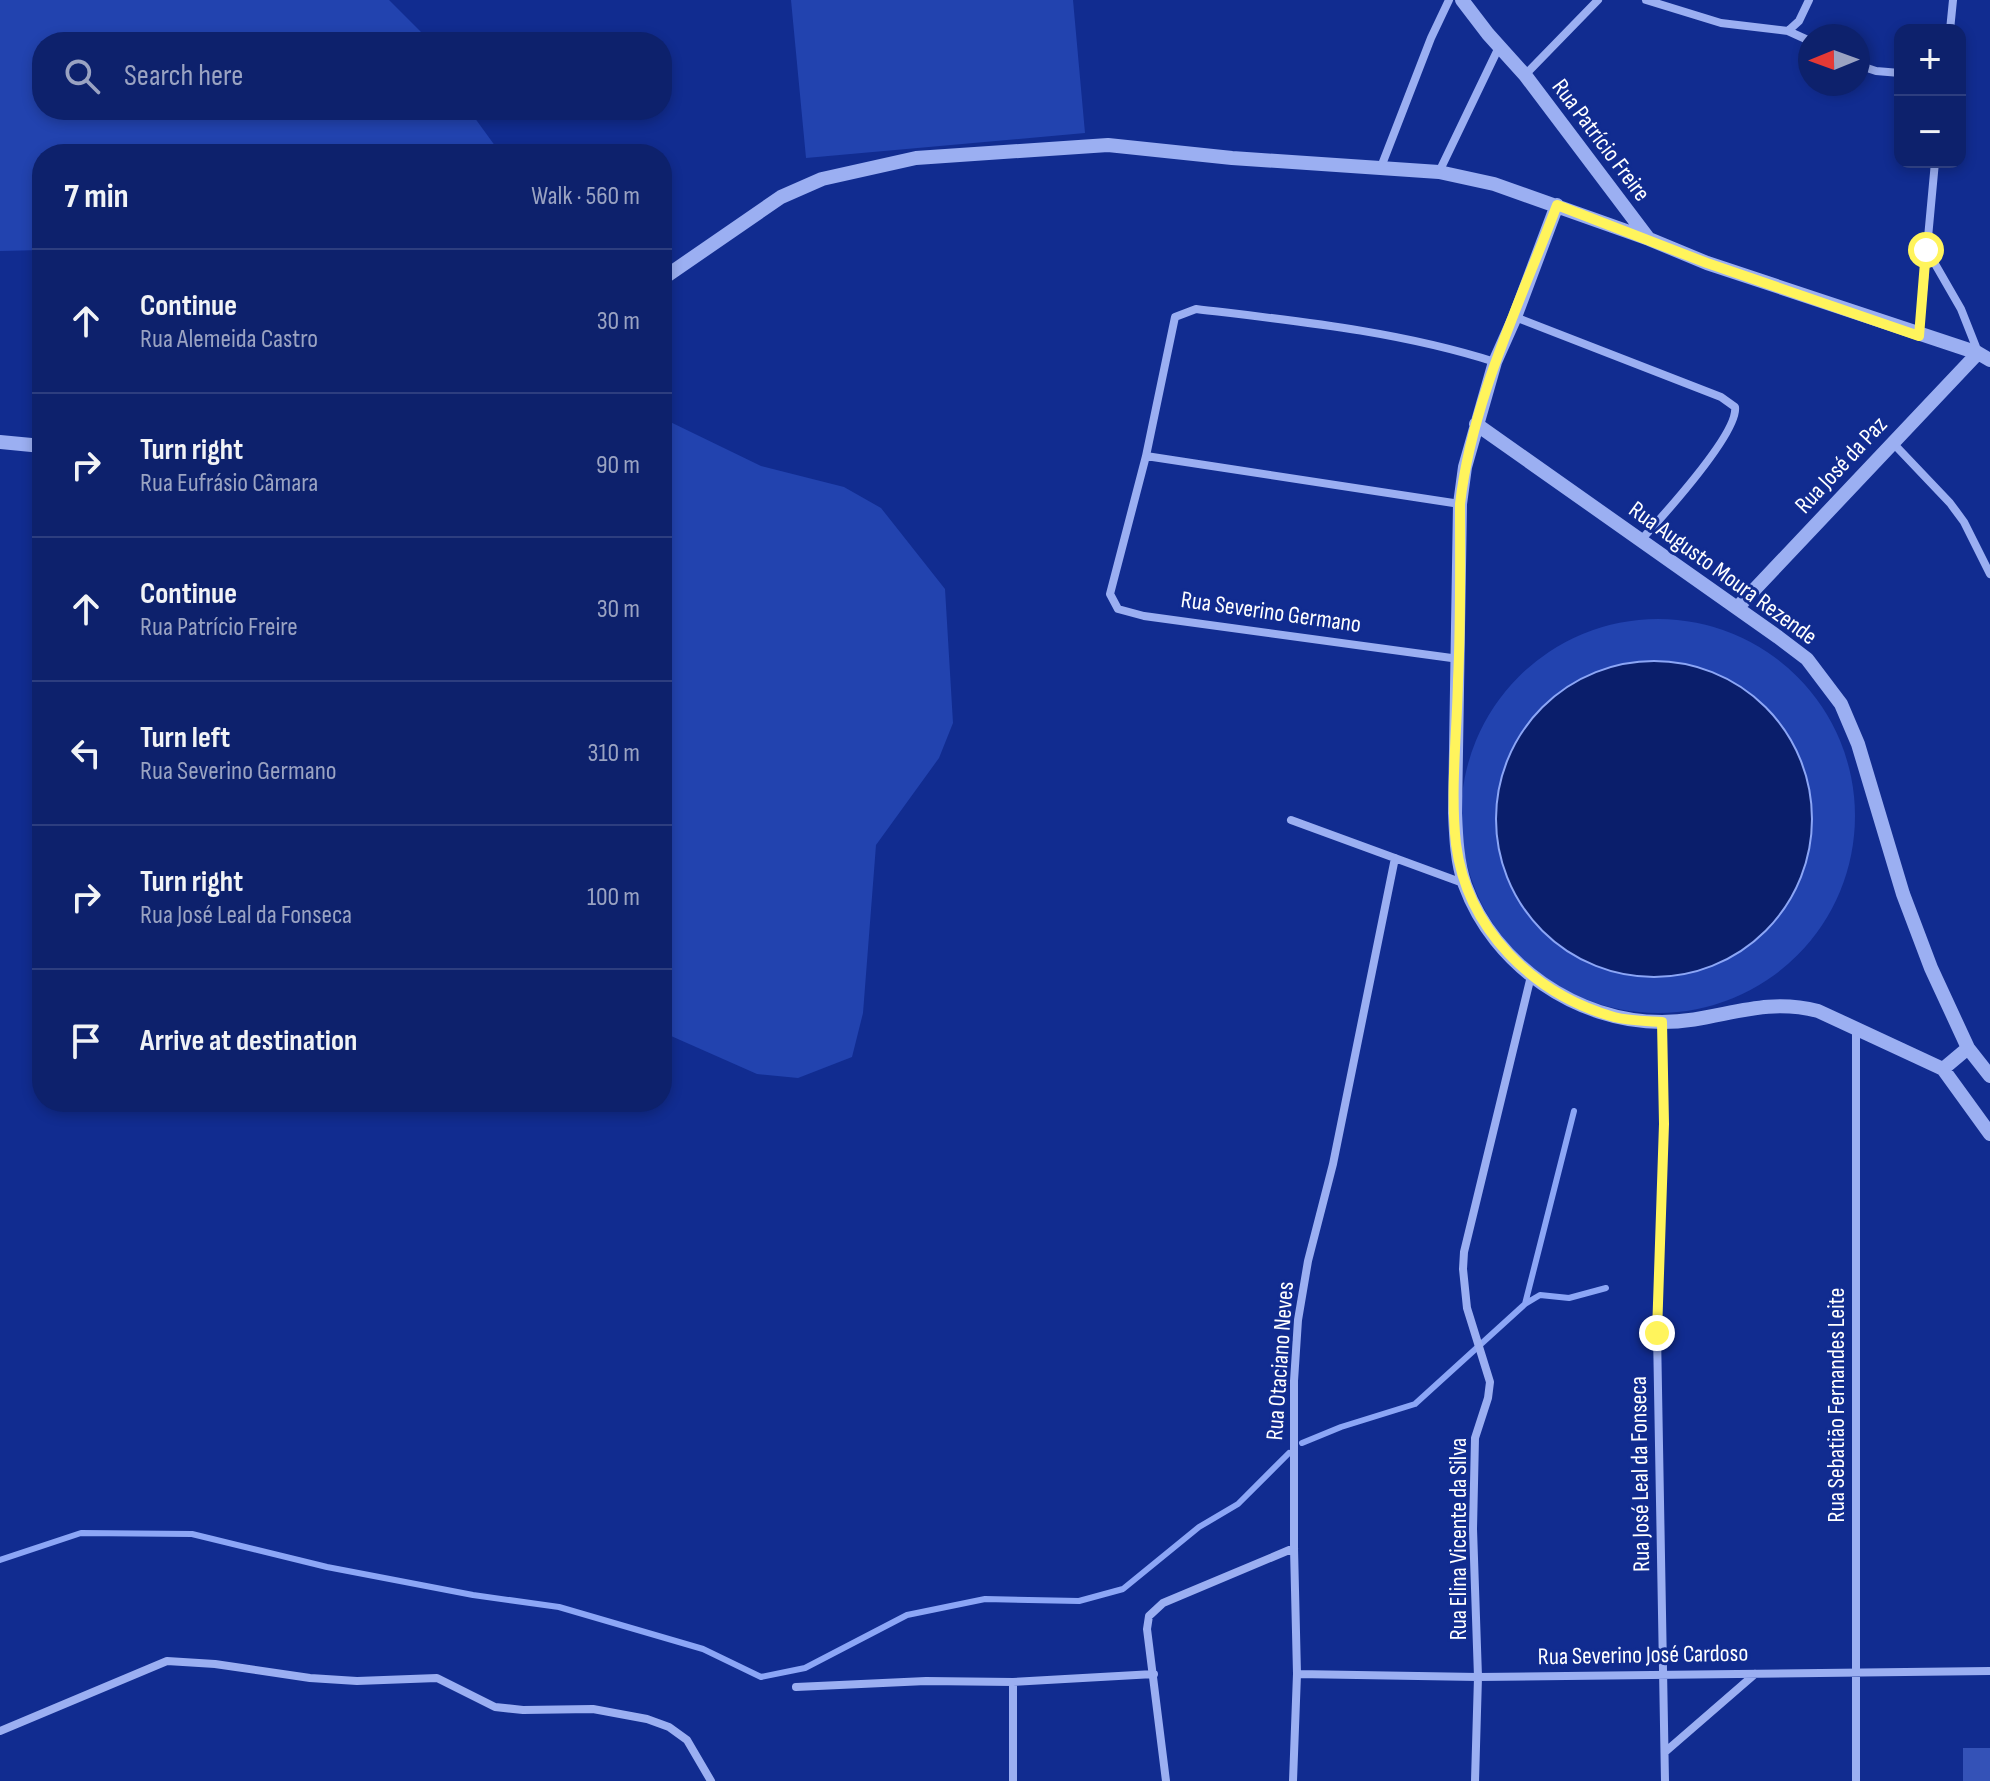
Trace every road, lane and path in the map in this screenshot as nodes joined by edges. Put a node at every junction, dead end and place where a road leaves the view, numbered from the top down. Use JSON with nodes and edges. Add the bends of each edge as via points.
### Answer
{"nodes":[{"id":1,"x":1449,"y":0,"type":"edge"},
{"id":2,"x":1462,"y":0,"type":"edge"},
{"id":3,"x":1598,"y":0,"type":"edge"},
{"id":4,"x":1646,"y":0,"type":"edge"},
{"id":5,"x":1809,"y":0,"type":"edge"},
{"id":6,"x":1953,"y":0,"type":"edge"},
{"id":7,"x":1951,"y":24,"type":"edge"},
{"id":8,"x":1788,"y":31,"type":"junction"},
{"id":9,"x":1798,"y":36,"type":"edge"},
{"id":10,"x":1499,"y":47,"type":"junction"},
{"id":11,"x":1870,"y":69,"type":"edge"},
{"id":12,"x":1894,"y":72,"type":"edge"},
{"id":13,"x":1525,"y":75,"type":"junction"},
{"id":14,"x":1381,"y":167,"type":"junction"},
{"id":15,"x":1934,"y":168,"type":"edge"},
{"id":16,"x":1439,"y":172,"type":"junction"},
{"id":17,"x":1557,"y":205,"type":"junction"},
{"id":18,"x":1649,"y":239,"type":"junction"},
{"id":19,"x":1926,"y":250,"type":"junction"},
{"id":20,"x":672,"y":272,"type":"edge"},
{"id":21,"x":1515,"y":317,"type":"junction"},
{"id":22,"x":1919,"y":336,"type":"junction"},
{"id":23,"x":1984,"y":357,"type":"edge"},
{"id":24,"x":1495,"y":362,"type":"junction"},
{"id":25,"x":1476,"y":424,"type":"junction"},
{"id":26,"x":0,"y":442,"type":"edge"},
{"id":27,"x":1892,"y":442,"type":"junction"},
{"id":28,"x":32,"y":445,"type":"edge"},
{"id":29,"x":1146,"y":456,"type":"junction"},
{"id":30,"x":1460,"y":504,"type":"junction"},
{"id":31,"x":1641,"y":540,"type":"junction"},
{"id":32,"x":1990,"y":574,"type":"edge"},
{"id":33,"x":1737,"y":608,"type":"junction"},
{"id":34,"x":1459,"y":659,"type":"junction"},
{"id":35,"x":1291,"y":820,"type":"dead end"},
{"id":36,"x":1395,"y":858,"type":"junction"},
{"id":37,"x":1464,"y":883,"type":"junction"},
{"id":38,"x":1531,"y":976,"type":"junction"},
{"id":39,"x":1662,"y":1022,"type":"junction"},
{"id":40,"x":1856,"y":1028,"type":"junction"},
{"id":41,"x":1968,"y":1048,"type":"junction"},
{"id":42,"x":1943,"y":1069,"type":"junction"},
{"id":43,"x":1990,"y":1076,"type":"edge"},
{"id":44,"x":1990,"y":1134,"type":"edge"},
{"id":45,"x":1294,"y":1548,"type":"junction"},
{"id":46,"x":1990,"y":1671,"type":"edge"},
{"id":47,"x":1857,"y":1673,"type":"junction"},
{"id":48,"x":1154,"y":1674,"type":"junction"},
{"id":49,"x":1297,"y":1674,"type":"junction"},
{"id":50,"x":1755,"y":1674,"type":"junction"},
{"id":51,"x":1663,"y":1676,"type":"junction"},
{"id":52,"x":1478,"y":1677,"type":"junction"},
{"id":53,"x":1013,"y":1682,"type":"junction"},
{"id":54,"x":796,"y":1687,"type":"dead end"},
{"id":55,"x":0,"y":1731,"type":"edge"},
{"id":56,"x":1665,"y":1752,"type":"junction"},
{"id":57,"x":710,"y":1781,"type":"edge"},
{"id":58,"x":1013,"y":1781,"type":"edge"},
{"id":59,"x":1166,"y":1781,"type":"edge"},
{"id":60,"x":1293,"y":1781,"type":"edge"},
{"id":61,"x":1475,"y":1781,"type":"edge"},
{"id":62,"x":1665,"y":1781,"type":"edge"},
{"id":63,"x":1856,"y":1781,"type":"edge"}],
"edges":[{"from":1,"to":14,"type":"street"},
{"from":2,"to":10,"type":"street","name":"Rua Patrício Freire"},
{"from":3,"to":13,"type":"street"},
{"from":4,"to":8,"type":"street","via":[[1721,23]]},
{"from":5,"to":8,"type":"street"},
{"from":6,"to":7,"type":"street"},
{"from":8,"to":9,"type":"street"},
{"from":10,"to":13,"type":"street","name":"Rua Patrício Freire"},
{"from":10,"to":16,"type":"street"},
{"from":11,"to":12,"type":"street"},
{"from":13,"to":18,"type":"street","name":"Rua Patrício Freire"},
{"from":14,"to":16,"type":"street","name":"Rua Patrício Freire"},
{"from":14,"to":20,"type":"street","name":"Rua Patrício Freire","via":[[1108,145],[916,158],[822,179],[781,197]]},
{"from":15,"to":19,"type":"street"},
{"from":16,"to":17,"type":"street","name":"Rua Patrício Freire"},
{"from":17,"to":18,"type":"street","name":"Rua Patrício Freire"},
{"from":17,"to":21,"type":"street"},
{"from":18,"to":22,"type":"street"},
{"from":19,"to":22,"type":"street"},
{"from":19,"to":23,"type":"street"},
{"from":21,"to":24,"type":"street"},
{"from":21,"to":31,"type":"street","via":[[1735,407],[1733,422],[1720,442]]},
{"from":22,"to":23,"type":"street"},
{"from":23,"to":27,"type":"street","name":"Rua José da Paz"},
{"from":24,"to":25,"type":"street"},
{"from":24,"to":29,"type":"street","via":[[1371,332],[1190,309],[1175,317]]},
{"from":25,"to":30,"type":"street"},
{"from":25,"to":31,"type":"street","name":"Rua Augusto Moura Rezende"},
{"from":26,"to":28,"type":"street"},
{"from":27,"to":32,"type":"street","via":[[1957,512]]},
{"from":27,"to":33,"type":"street","name":"Rua José da Paz"},
{"from":29,"to":30,"type":"street"},
{"from":29,"to":34,"type":"street","name":"Rua Severino Germano","via":[[1110,594],[1118,609]]},
{"from":30,"to":34,"type":"street"},
{"from":31,"to":33,"type":"street","name":"Rua Augusto Moura Rezende"},
{"from":33,"to":41,"type":"street","name":"Rua Augusto Moura Rezende","via":[[1807,659],[1841,704],[1912,917]]},
{"from":34,"to":37,"type":"street","via":[[1455,813]]},
{"from":35,"to":36,"type":"street"},
{"from":36,"to":37,"type":"street"},
{"from":36,"to":45,"type":"street","name":"Rua Otaciano Neves","via":[[1333,1164],[1301,1293],[1294,1381]]},
{"from":37,"to":38,"type":"street","via":[[1499,944]]},
{"from":38,"to":39,"type":"street","via":[[1586,1008],[1626,1020]]},
{"from":38,"to":52,"type":"street","name":"Rua Elina Vicente da Silva","via":[[1464,1252],[1467,1308],[1490,1382],[1475,1438]]},
{"from":39,"to":40,"type":"street","via":[[1796,1005]]},
{"from":39,"to":51,"type":"street","name":"Rua José Leal da Fonseca","via":[[1657,1333]]},
{"from":40,"to":42,"type":"street"},
{"from":40,"to":47,"type":"street","name":"Rua Sebatião Fernandes Leite"},
{"from":41,"to":42,"type":"street"},
{"from":41,"to":43,"type":"street","name":"Rua Augusto Moura Rezende"},
{"from":42,"to":44,"type":"street"},
{"from":45,"to":48,"type":"street","via":[[1155,1608],[1147,1622]]},
{"from":45,"to":49,"type":"street","name":"Rua Otaciano Neves"},
{"from":46,"to":47,"type":"street","name":"Rua Severino José Cardoso"},
{"from":47,"to":50,"type":"street","name":"Rua Severino José Cardoso"},
{"from":47,"to":63,"type":"street","name":"Rua Sebatião Fernandes Leite"},
{"from":48,"to":53,"type":"street"},
{"from":48,"to":59,"type":"street"},
{"from":49,"to":52,"type":"street","name":"Rua Severino José Cardoso"},
{"from":49,"to":60,"type":"street","name":"Rua Otaciano Neves"},
{"from":50,"to":51,"type":"street","name":"Rua Severino José Cardoso"},
{"from":50,"to":56,"type":"street"},
{"from":51,"to":52,"type":"street","name":"Rua Severino José Cardoso"},
{"from":51,"to":56,"type":"street","name":"Rua José Leal da Fonseca"},
{"from":52,"to":61,"type":"street","name":"Rua Elina Vicente da Silva"},
{"from":53,"to":54,"type":"street"},
{"from":53,"to":58,"type":"street"},
{"from":55,"to":57,"type":"street","via":[[167,1661],[326,1679],[437,1678],[495,1707],[593,1709],[669,1727],[687,1740]]},
{"from":56,"to":62,"type":"street","name":"Rua José Leal da Fonseca"}]}
